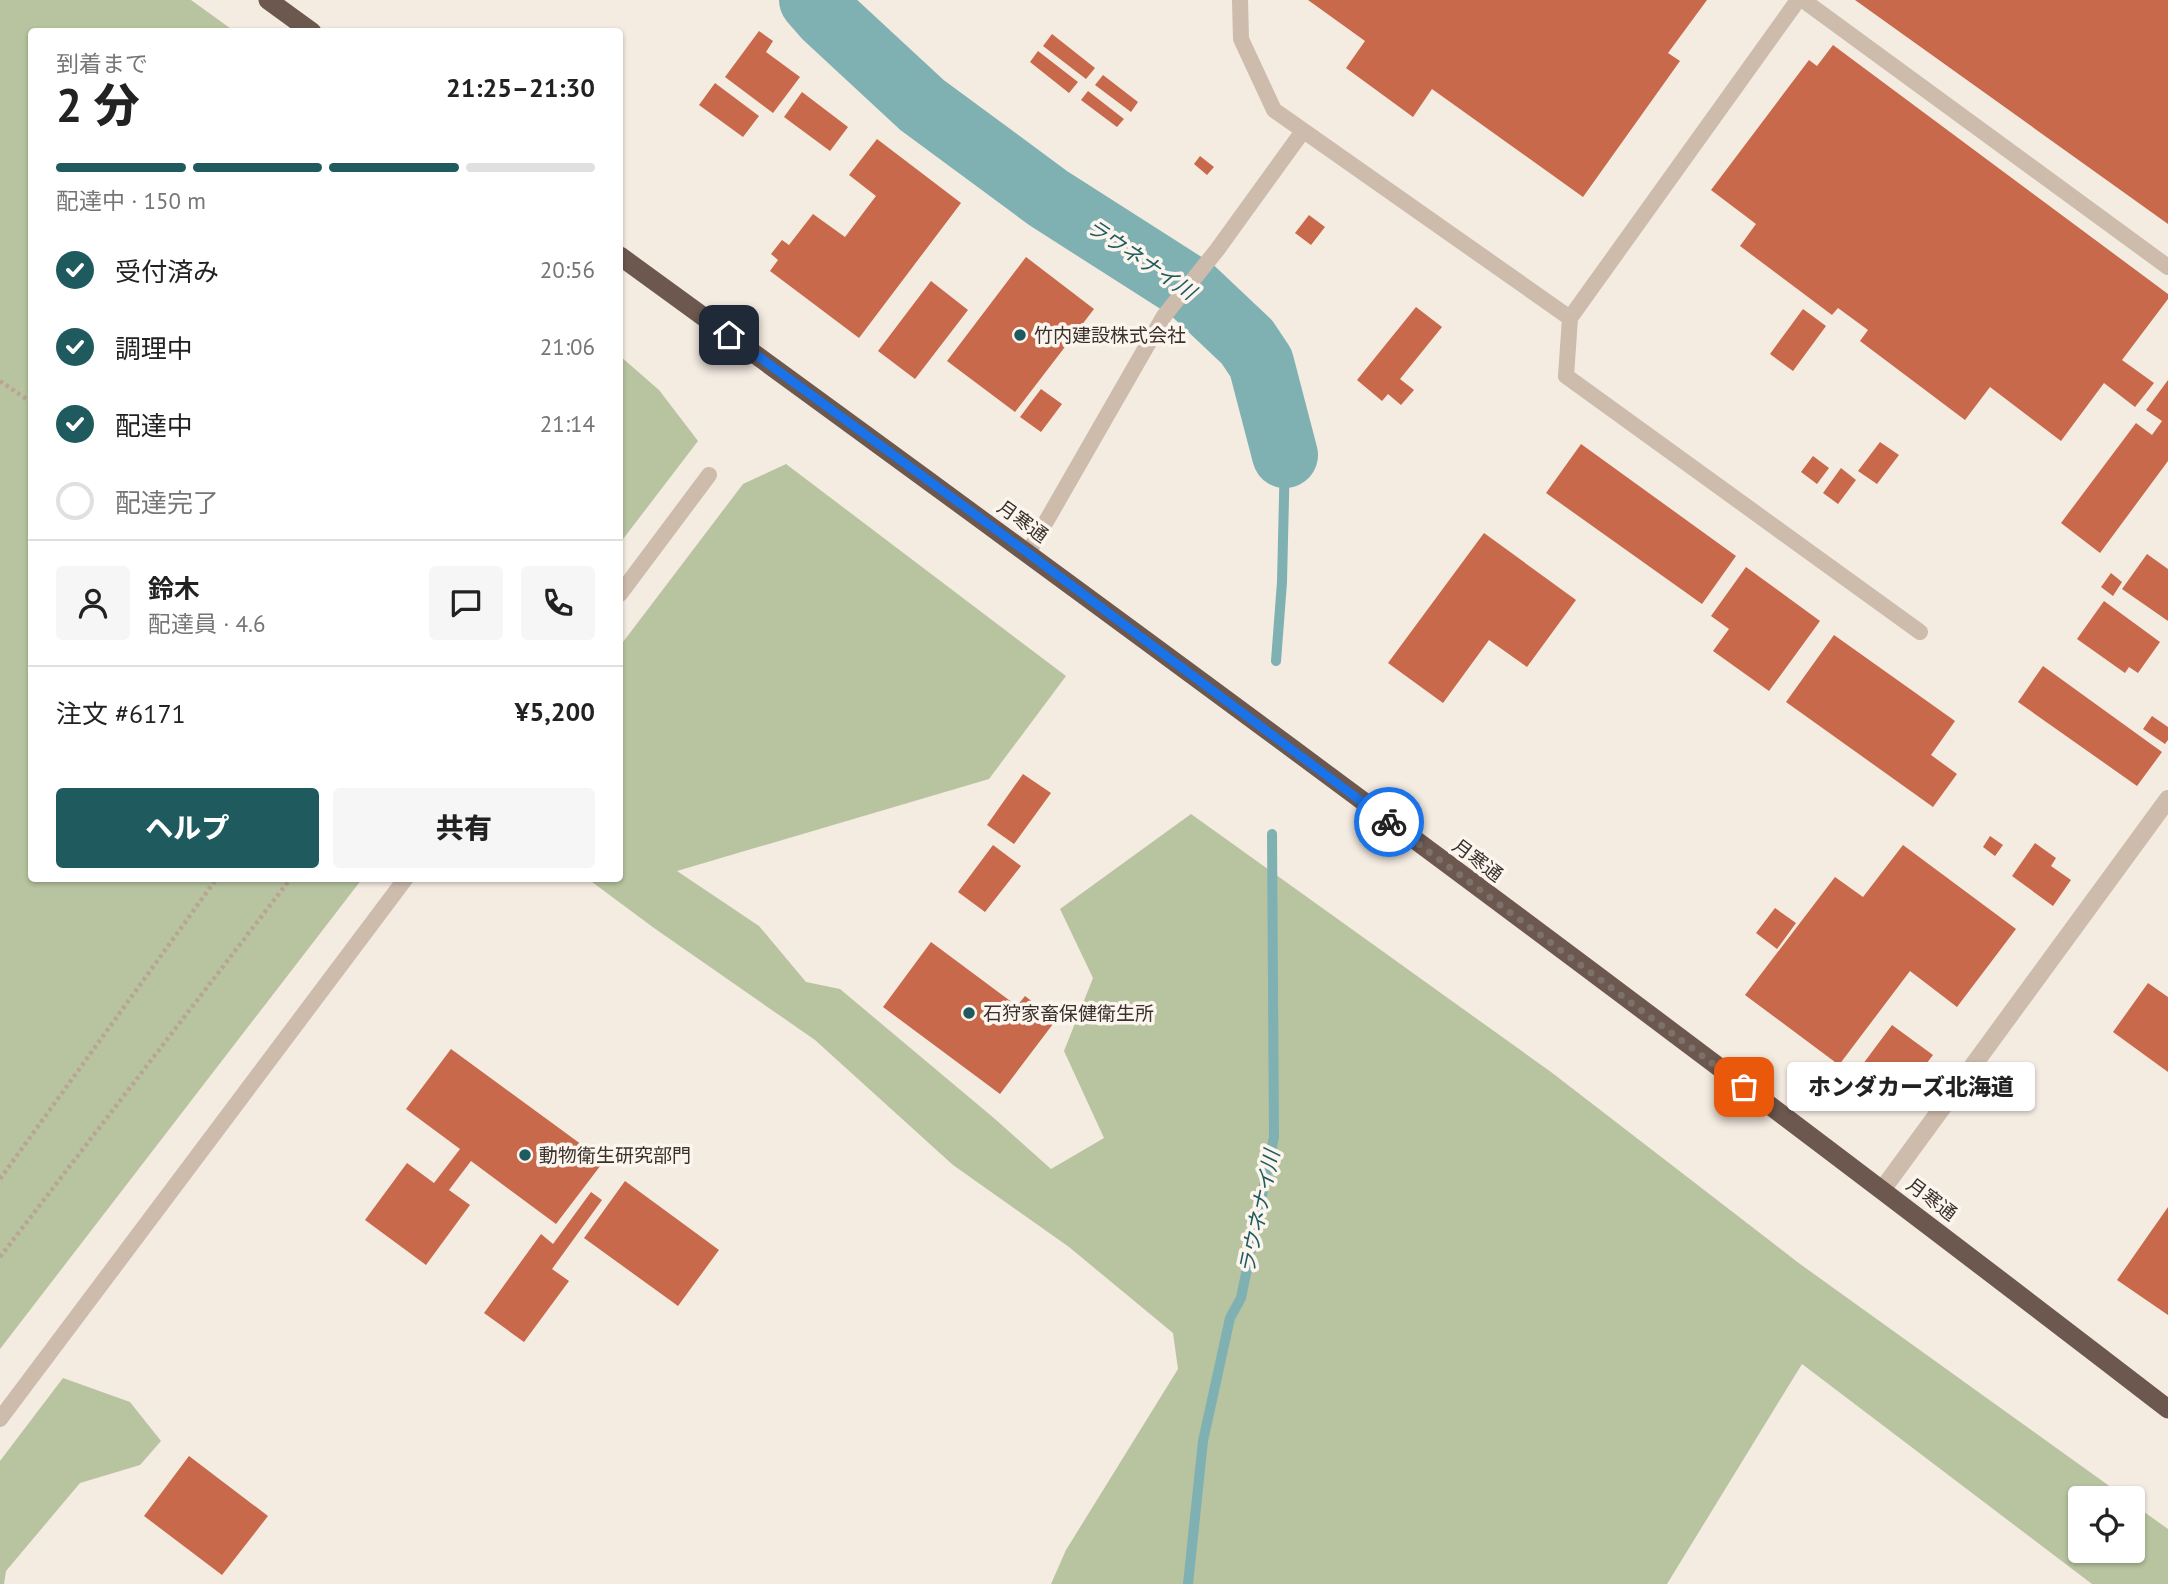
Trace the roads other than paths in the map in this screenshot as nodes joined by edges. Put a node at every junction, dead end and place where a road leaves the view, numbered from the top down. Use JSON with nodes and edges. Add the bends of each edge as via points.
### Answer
{"nodes":[{"id":1,"x":268,"y":0,"type":"edge"},
{"id":2,"x":1240,"y":0,"type":"edge"},
{"id":3,"x":1801,"y":0,"type":"edge"},
{"id":4,"x":306,"y":28,"type":"edge"},
{"id":5,"x":1303,"y":131,"type":"junction"},
{"id":6,"x":623,"y":258,"type":"edge"},
{"id":7,"x":2168,"y":267,"type":"edge"},
{"id":8,"x":1570,"y":318,"type":"junction"},
{"id":9,"x":709,"y":475,"type":"dead end"},
{"id":10,"x":1028,"y":553,"type":"junction"},
{"id":11,"x":623,"y":590,"type":"edge"},
{"id":12,"x":1920,"y":632,"type":"dead end"},
{"id":13,"x":2168,"y":799,"type":"edge"},
{"id":14,"x":403,"y":882,"type":"edge"},
{"id":15,"x":1882,"y":1190,"type":"junction"},
{"id":16,"x":2168,"y":1409,"type":"edge"},
{"id":17,"x":0,"y":1419,"type":"edge"}],
"edges":[{"from":1,"to":4,"type":"highway"},
{"from":2,"to":5,"type":"lane","via":[[1241,39],[1275,110]]},
{"from":3,"to":7,"type":"lane"},
{"from":3,"to":8,"type":"lane"},
{"from":5,"to":8,"type":"lane"},
{"from":5,"to":10,"type":"lane","via":[[1164,316]]},
{"from":6,"to":10,"type":"highway","name":"月寒通"},
{"from":8,"to":12,"type":"lane","via":[[1566,376]]},
{"from":9,"to":11,"type":"lane"},
{"from":10,"to":15,"type":"highway","name":"月寒通"},
{"from":13,"to":15,"type":"street"},
{"from":14,"to":17,"type":"lane"},
{"from":15,"to":16,"type":"highway","name":"月寒通"}]}
